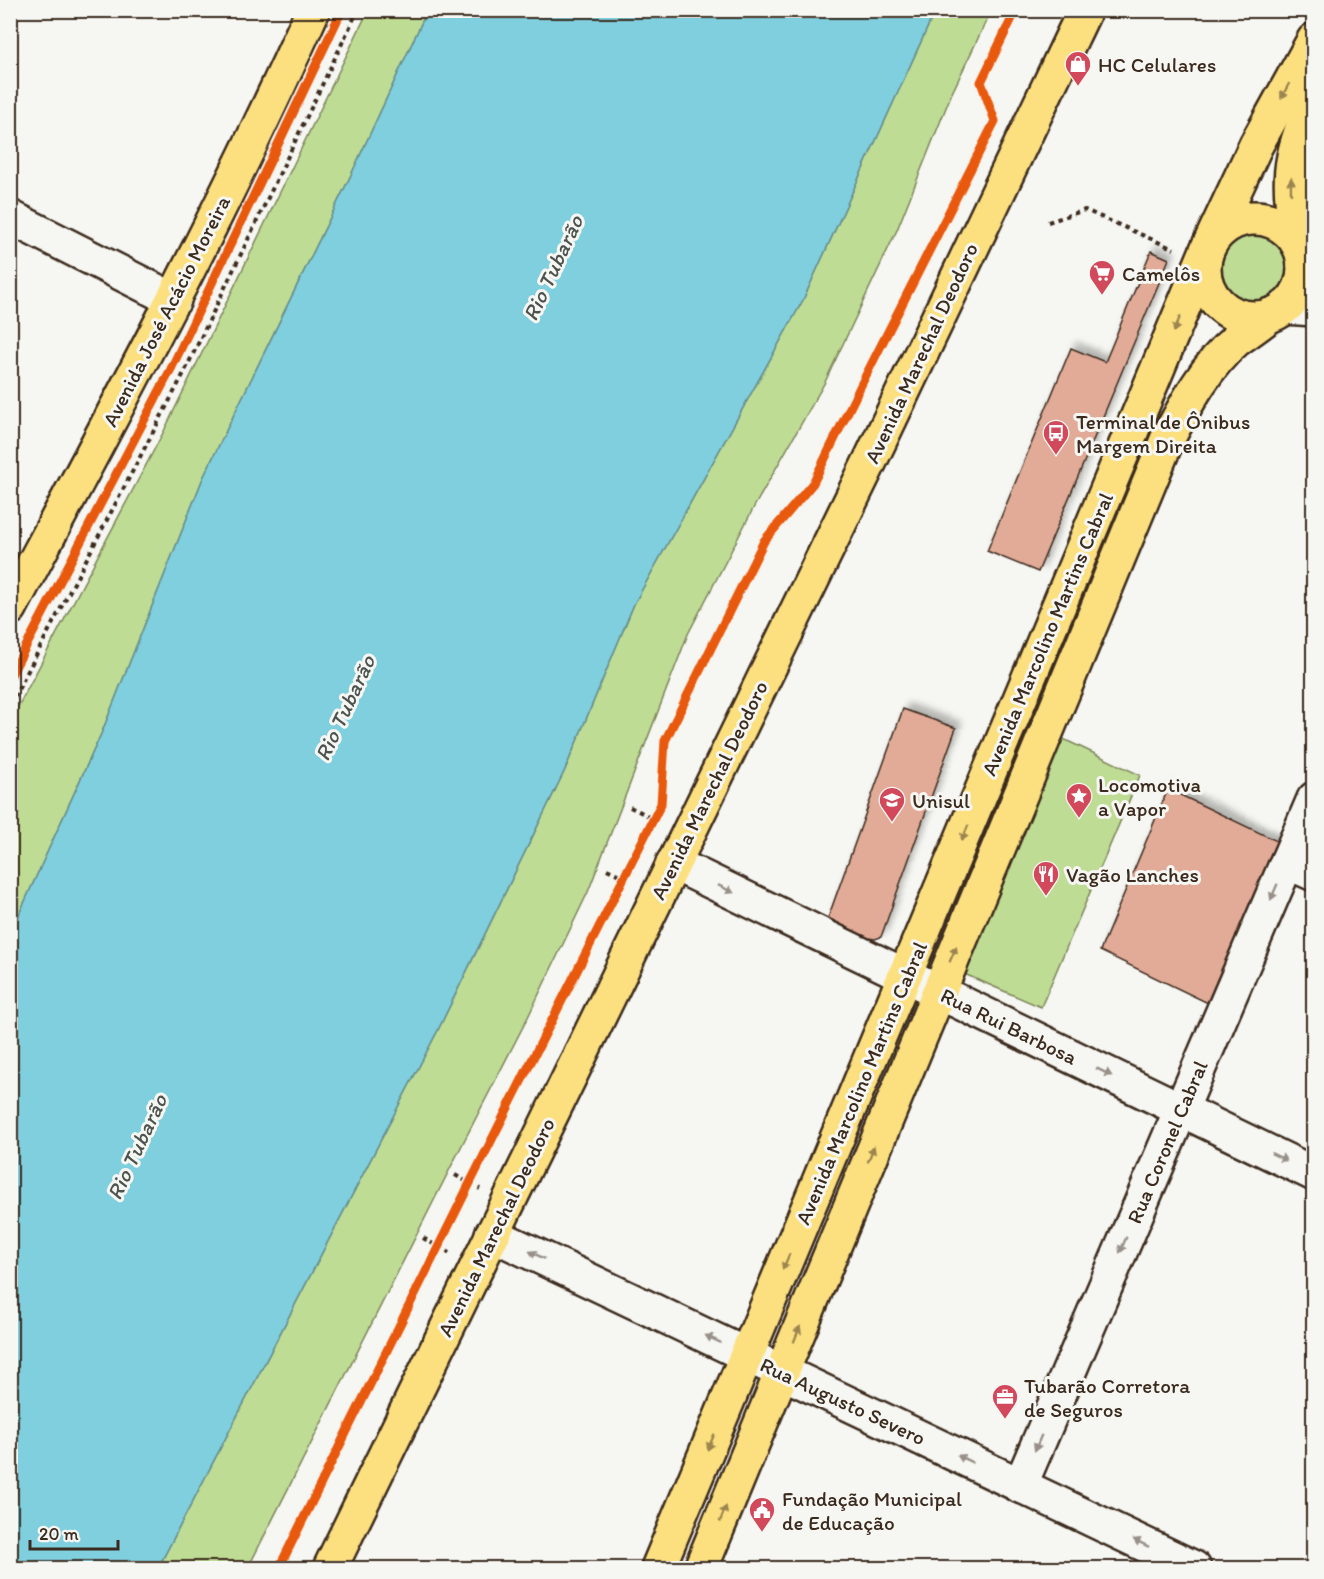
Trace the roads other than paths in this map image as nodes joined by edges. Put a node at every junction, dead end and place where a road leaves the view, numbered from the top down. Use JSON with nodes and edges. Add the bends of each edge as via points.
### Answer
{"nodes":[{"id":1,"x":313,"y":10,"type":"edge"},
{"id":2,"x":1085,"y":10,"type":"edge"},
{"id":3,"x":1314,"y":40,"type":"edge"},
{"id":4,"x":1314,"y":101,"type":"edge"},
{"id":5,"x":10,"y":217,"type":"edge"},
{"id":6,"x":1205,"y":256,"type":"junction"},
{"id":7,"x":1305,"y":262,"type":"edge"},
{"id":8,"x":174,"y":300,"type":"junction"},
{"id":9,"x":1290,"y":311,"type":"edge"},
{"id":10,"x":10,"y":608,"type":"edge"},
{"id":11,"x":1314,"y":799,"type":"edge"},
{"id":12,"x":673,"y":863,"type":"junction"},
{"id":13,"x":1300,"y":868,"type":"edge"},
{"id":14,"x":905,"y":975,"type":"junction"},
{"id":15,"x":938,"y":992,"type":"junction"},
{"id":16,"x":1181,"y":1109,"type":"junction"},
{"id":17,"x":1314,"y":1174,"type":"edge"},
{"id":18,"x":492,"y":1234,"type":"junction"},
{"id":19,"x":747,"y":1356,"type":"junction"},
{"id":20,"x":782,"y":1372,"type":"junction"},
{"id":21,"x":1020,"y":1486,"type":"junction"},
{"id":22,"x":330,"y":1569,"type":"edge"},
{"id":23,"x":658,"y":1569,"type":"edge"},
{"id":24,"x":700,"y":1569,"type":"edge"},
{"id":25,"x":1194,"y":1569,"type":"edge"}],
"edges":[{"from":1,"to":8,"type":"main road","name":"Avenida José Acácio Moreira"},
{"from":2,"to":12,"type":"main road","name":"Avenida Marechal Deodoro"},
{"from":3,"to":6,"type":"main road","name":"Avenida Marcolino Martins Cabral","one_way":true,"via":[[1256,145]]},
{"from":7,"to":4,"type":"main road","one_way":true,"via":[[1290,195],[1292,160],[1300,129]]},
{"from":5,"to":8,"type":"street"},
{"from":6,"to":7,"type":"main road","via":[[1215,236],[1228,225],[1259,218],[1288,231]]},
{"from":6,"to":9,"type":"main road","via":[[1205,282],[1224,309],[1254,318]]},
{"from":6,"to":14,"type":"main road","name":"Avenida Marcolino Martins Cabral","one_way":true},
{"from":7,"to":9,"type":"main road"},
{"from":8,"to":10,"type":"main road","name":"Avenida José Acácio Moreira"},
{"from":15,"to":9,"type":"main road","name":"Avenida Marcolino Martins Cabral","one_way":true,"via":[[1167,440],[1212,365],[1235,341]]},
{"from":11,"to":13,"type":"street","name":"Rua Coronel Cabral"},
{"from":12,"to":14,"type":"street","name":"Rua Rui Barbosa","one_way":true},
{"from":12,"to":18,"type":"main road","name":"Avenida Marechal Deodoro"},
{"from":13,"to":16,"type":"street","name":"Rua Coronel Cabral","one_way":true},
{"from":14,"to":15,"type":"street","name":"Rua Rui Barbosa"},
{"from":14,"to":19,"type":"main road","name":"Avenida Marcolino Martins Cabral","one_way":true},
{"from":15,"to":16,"type":"street","name":"Rua Rui Barbosa","one_way":true},
{"from":20,"to":15,"type":"main road","name":"Avenida Marcolino Martins Cabral","one_way":true},
{"from":16,"to":17,"type":"street","name":"Rua Rui Barbosa","one_way":true},
{"from":16,"to":21,"type":"street","name":"Rua Coronel Cabral","one_way":true},
{"from":19,"to":18,"type":"street","name":"Rua Augusto Severo","one_way":true},
{"from":18,"to":22,"type":"main road","name":"Avenida Marechal Deodoro"},
{"from":19,"to":20,"type":"street","name":"Rua Augusto Severo"},
{"from":19,"to":23,"type":"main road","name":"Avenida Marcolino Martins Cabral","one_way":true},
{"from":21,"to":20,"type":"street","name":"Rua Augusto Severo","one_way":true},
{"from":24,"to":20,"type":"main road","name":"Avenida Marcolino Martins Cabral","one_way":true},
{"from":25,"to":21,"type":"street","name":"Rua Augusto Severo","one_way":true}]}
